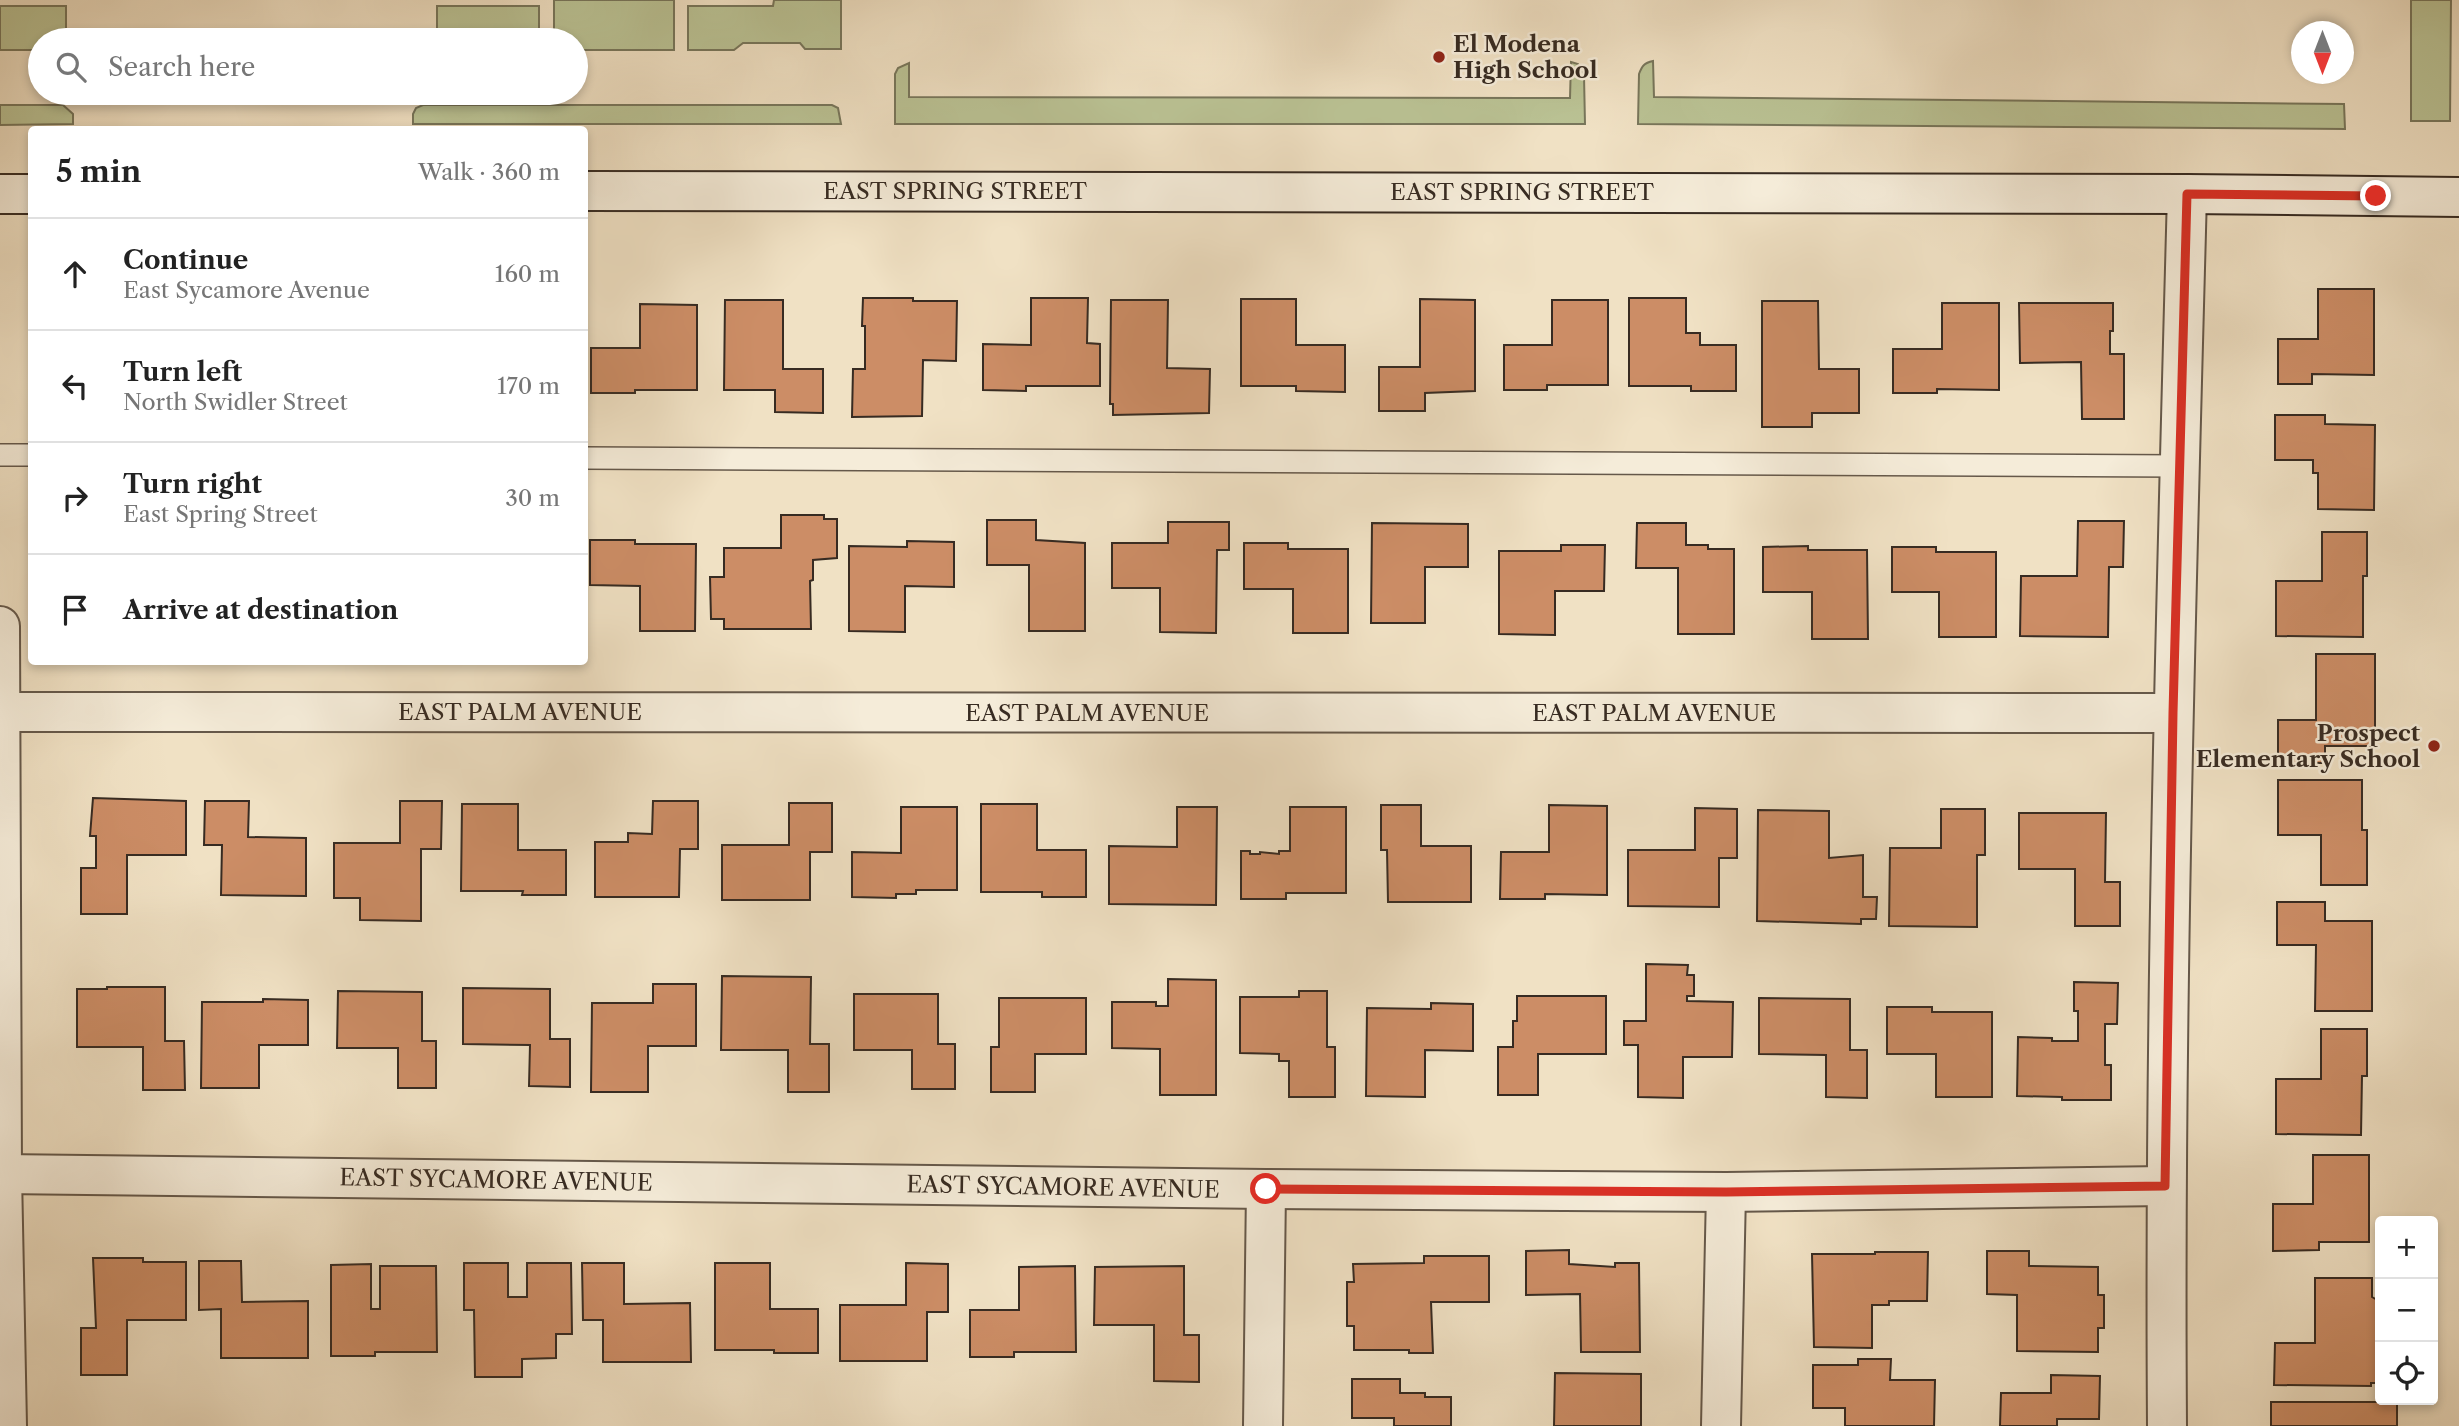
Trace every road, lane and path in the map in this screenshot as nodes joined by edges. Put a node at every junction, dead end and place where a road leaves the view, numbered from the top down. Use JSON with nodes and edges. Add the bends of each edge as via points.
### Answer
{"nodes":[{"id":1,"x":588,"y":191,"type":"edge"},
{"id":2,"x":0,"y":194,"type":"edge"},
{"id":3,"x":28,"y":194,"type":"edge"},
{"id":4,"x":2187,"y":194,"type":"junction"},
{"id":5,"x":2459,"y":197,"type":"edge"},
{"id":6,"x":0,"y":455,"type":"edge"},
{"id":7,"x":28,"y":455,"type":"edge"},
{"id":8,"x":588,"y":458,"type":"edge"},
{"id":9,"x":2180,"y":466,"type":"junction"},
{"id":10,"x":0,"y":626,"type":"edge"},
{"id":11,"x":1,"y":712,"type":"edge"},
{"id":12,"x":2173,"y":713,"type":"junction"},
{"id":13,"x":2,"y":1174,"type":"junction"},
{"id":14,"x":2165,"y":1186,"type":"junction"},
{"id":15,"x":1266,"y":1189,"type":"junction"},
{"id":16,"x":1726,"y":1192,"type":"junction"},
{"id":17,"x":7,"y":1426,"type":"edge"},
{"id":18,"x":1263,"y":1426,"type":"edge"},
{"id":19,"x":1721,"y":1426,"type":"edge"},
{"id":20,"x":2167,"y":1426,"type":"edge"}],
"edges":[{"from":1,"to":4,"type":"street","name":"EAST SPRING STREET"},
{"from":2,"to":3,"type":"street"},
{"from":4,"to":5,"type":"street","name":"EAST SPRING STREET"},
{"from":4,"to":9,"type":"street"},
{"from":6,"to":7,"type":"lane"},
{"from":8,"to":9,"type":"lane"},
{"from":9,"to":12,"type":"street"},
{"from":10,"to":11,"type":"street"},
{"from":11,"to":12,"type":"street","name":"EAST PALM AVENUE"},
{"from":11,"to":13,"type":"street"},
{"from":12,"to":14,"type":"street"},
{"from":13,"to":15,"type":"street","name":"EAST SYCAMORE AVENUE"},
{"from":13,"to":17,"type":"street"},
{"from":14,"to":16,"type":"street","name":"EAST SYCAMORE AVENUE"},
{"from":14,"to":20,"type":"street"},
{"from":15,"to":16,"type":"street","name":"EAST SYCAMORE AVENUE"},
{"from":15,"to":18,"type":"street"},
{"from":16,"to":19,"type":"street"}]}
